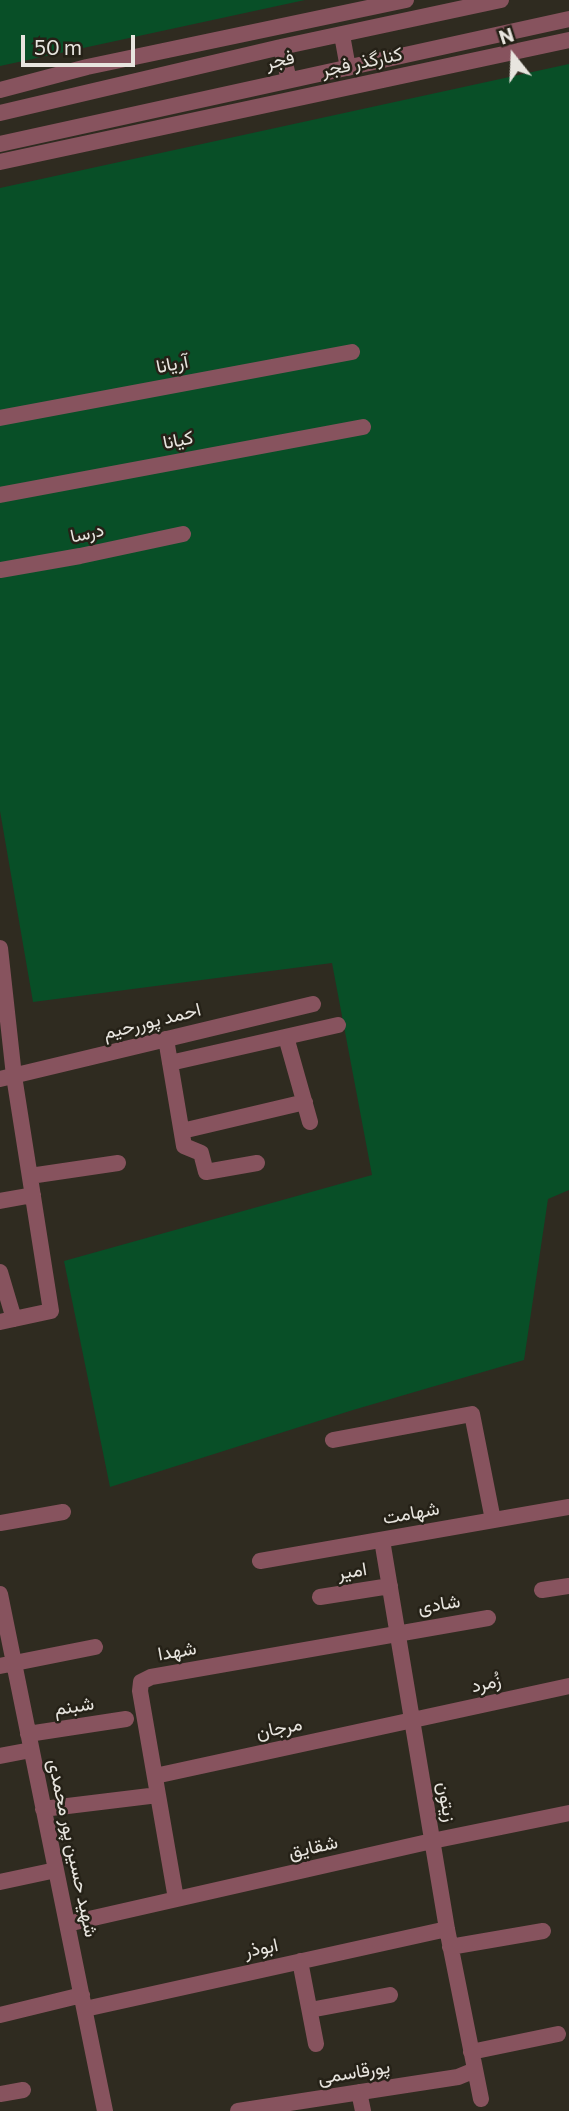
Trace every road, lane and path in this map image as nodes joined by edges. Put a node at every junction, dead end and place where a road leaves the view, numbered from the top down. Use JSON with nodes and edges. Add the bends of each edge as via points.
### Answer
{"nodes":[{"id":1,"x":406,"y":0,"type":"edge"},
{"id":2,"x":501,"y":0,"type":"edge"},
{"id":3,"x":569,"y":19,"type":"edge"},
{"id":4,"x":342,"y":35,"type":"junction"},
{"id":5,"x":569,"y":40,"type":"edge"},
{"id":6,"x":281,"y":47,"type":"junction"},
{"id":7,"x":348,"y":68,"type":"junction"},
{"id":8,"x":289,"y":80,"type":"junction"},
{"id":9,"x":0,"y":90,"type":"edge"},
{"id":10,"x":62,"y":97,"type":"junction"},
{"id":11,"x":0,"y":98,"type":"edge"},
{"id":12,"x":0,"y":113,"type":"edge"},
{"id":13,"x":7,"y":142,"type":"edge"},
{"id":14,"x":0,"y":156,"type":"edge"},
{"id":15,"x":0,"y":162,"type":"edge"},
{"id":16,"x":352,"y":352,"type":"dead end"},
{"id":17,"x":0,"y":418,"type":"edge"},
{"id":18,"x":363,"y":427,"type":"dead end"},
{"id":19,"x":0,"y":495,"type":"edge"},
{"id":20,"x":183,"y":534,"type":"dead end"},
{"id":21,"x":0,"y":570,"type":"edge"},
{"id":22,"x":0,"y":948,"type":"edge"},
{"id":23,"x":2,"y":985,"type":"edge"},
{"id":24,"x":313,"y":1004,"type":"dead end"},
{"id":25,"x":338,"y":1025,"type":"dead end"},
{"id":26,"x":286,"y":1037,"type":"junction"},
{"id":27,"x":166,"y":1039,"type":"junction"},
{"id":28,"x":170,"y":1063,"type":"junction"},
{"id":29,"x":7,"y":1077,"type":"edge"},
{"id":30,"x":305,"y":1102,"type":"junction"},
{"id":31,"x":310,"y":1122,"type":"dead end"},
{"id":32,"x":182,"y":1131,"type":"junction"},
{"id":33,"x":118,"y":1163,"type":"dead end"},
{"id":34,"x":257,"y":1163,"type":"dead end"},
{"id":35,"x":30,"y":1177,"type":"junction"},
{"id":36,"x":33,"y":1195,"type":"junction"},
{"id":37,"x":0,"y":1201,"type":"edge"},
{"id":38,"x":0,"y":1272,"type":"edge"},
{"id":39,"x":7,"y":1321,"type":"edge"},
{"id":40,"x":333,"y":1440,"type":"dead end"},
{"id":41,"x":569,"y":1507,"type":"edge"},
{"id":42,"x":63,"y":1512,"type":"dead end"},
{"id":43,"x":493,"y":1520,"type":"junction"},
{"id":44,"x":0,"y":1523,"type":"edge"},
{"id":45,"x":382,"y":1540,"type":"junction"},
{"id":46,"x":260,"y":1561,"type":"dead end"},
{"id":47,"x":390,"y":1586,"type":"junction"},
{"id":48,"x":569,"y":1586,"type":"edge"},
{"id":49,"x":542,"y":1590,"type":"dead end"},
{"id":50,"x":0,"y":1594,"type":"edge"},
{"id":51,"x":320,"y":1597,"type":"dead end"},
{"id":52,"x":488,"y":1618,"type":"dead end"},
{"id":53,"x":397,"y":1632,"type":"junction"},
{"id":54,"x":95,"y":1647,"type":"dead end"},
{"id":55,"x":7,"y":1664,"type":"edge"},
{"id":56,"x":569,"y":1686,"type":"edge"},
{"id":57,"x":126,"y":1719,"type":"dead end"},
{"id":58,"x":412,"y":1721,"type":"junction"},
{"id":59,"x":29,"y":1742,"type":"junction"},
{"id":60,"x":0,"y":1756,"type":"edge"},
{"id":61,"x":155,"y":1776,"type":"junction"},
{"id":62,"x":158,"y":1795,"type":"junction"},
{"id":63,"x":43,"y":1809,"type":"junction"},
{"id":64,"x":569,"y":1813,"type":"edge"},
{"id":65,"x":432,"y":1841,"type":"junction"},
{"id":66,"x":56,"y":1870,"type":"junction"},
{"id":67,"x":0,"y":1882,"type":"edge"},
{"id":68,"x":176,"y":1899,"type":"junction"},
{"id":69,"x":67,"y":1924,"type":"junction"},
{"id":70,"x":447,"y":1929,"type":"junction"},
{"id":71,"x":543,"y":1931,"type":"dead end"},
{"id":72,"x":450,"y":1947,"type":"junction"},
{"id":73,"x":300,"y":1961,"type":"junction"},
{"id":74,"x":390,"y":1995,"type":"dead end"},
{"id":75,"x":83,"y":2002,"type":"junction"},
{"id":76,"x":310,"y":2010,"type":"junction"},
{"id":77,"x":0,"y":2015,"type":"edge"},
{"id":78,"x":558,"y":2034,"type":"dead end"},
{"id":79,"x":316,"y":2044,"type":"dead end"},
{"id":80,"x":471,"y":2052,"type":"junction"},
{"id":81,"x":475,"y":2070,"type":"junction"},
{"id":82,"x":23,"y":2090,"type":"dead end"},
{"id":83,"x":359,"y":2092,"type":"junction"},
{"id":84,"x":0,"y":2094,"type":"edge"},
{"id":85,"x":481,"y":2099,"type":"dead end"},
{"id":86,"x":105,"y":2111,"type":"edge"},
{"id":87,"x":238,"y":2111,"type":"edge"},
{"id":88,"x":363,"y":2111,"type":"edge"}],
"edges":[{"from":1,"to":9,"type":"street","via":[[87,67]]},
{"from":2,"to":4,"type":"street","name":"فجر"},
{"from":3,"to":7,"type":"street","name":"فجر"},
{"from":4,"to":6,"type":"street","name":"فجر"},
{"from":4,"to":7,"type":"street"},
{"from":5,"to":15,"type":"street","name":"کنارگذر فجر"},
{"from":6,"to":8,"type":"street"},
{"from":6,"to":10,"type":"street","name":"فجر"},
{"from":7,"to":8,"type":"street","name":"فجر"},
{"from":8,"to":13,"type":"street","name":"فجر"},
{"from":10,"to":11,"type":"street"},
{"from":10,"to":12,"type":"street","name":"فجر"},
{"from":13,"to":14,"type":"street"},
{"from":16,"to":17,"type":"street","name":"آریانا"},
{"from":18,"to":19,"type":"street","name":"کیانا"},
{"from":20,"to":21,"type":"street","name":"درسا"},
{"from":22,"to":23,"type":"street"},
{"from":23,"to":29,"type":"street"},
{"from":24,"to":27,"type":"street","name":"احمد پوررحیم"},
{"from":25,"to":26,"type":"street"},
{"from":26,"to":28,"type":"street"},
{"from":26,"to":30,"type":"street"},
{"from":27,"to":28,"type":"street"},
{"from":27,"to":29,"type":"street","name":"احمد پوررحیم"},
{"from":28,"to":32,"type":"street"},
{"from":29,"to":35,"type":"street"},
{"from":30,"to":31,"type":"street"},
{"from":30,"to":32,"type":"street"},
{"from":32,"to":34,"type":"street","via":[[184,1146],[201,1153],[206,1172]]},
{"from":33,"to":35,"type":"street"},
{"from":35,"to":36,"type":"street"},
{"from":36,"to":37,"type":"street"},
{"from":36,"to":39,"type":"street","via":[[51,1311]]},
{"from":38,"to":39,"type":"street"},
{"from":40,"to":43,"type":"street","via":[[472,1414]]},
{"from":41,"to":43,"type":"street","name":"شهامت"},
{"from":42,"to":44,"type":"street"},
{"from":43,"to":45,"type":"street","name":"شهامت"},
{"from":45,"to":46,"type":"street","name":"شهامت"},
{"from":45,"to":47,"type":"street","name":"زیتون"},
{"from":47,"to":51,"type":"street","name":"امیر"},
{"from":47,"to":53,"type":"street","name":"زیتون"},
{"from":48,"to":49,"type":"street"},
{"from":50,"to":55,"type":"street","name":"شهید حسین پور محمدی"},
{"from":52,"to":53,"type":"street","name":"شادی"},
{"from":53,"to":58,"type":"street","name":"زیتون"},
{"from":53,"to":61,"type":"street","name":"شهدا","via":[[141,1682]]},
{"from":54,"to":55,"type":"street"},
{"from":55,"to":59,"type":"street","name":"شهید حسین پور محمدی"},
{"from":56,"to":58,"type":"street","name":"زُمرد"},
{"from":57,"to":59,"type":"street","name":"شبنم"},
{"from":58,"to":61,"type":"street","name":"مرجان"},
{"from":58,"to":65,"type":"street","name":"زیتون"},
{"from":59,"to":60,"type":"street"},
{"from":59,"to":63,"type":"street","name":"شهید حسین پور محمدی"},
{"from":61,"to":62,"type":"street","name":"شهدا"},
{"from":62,"to":63,"type":"street"},
{"from":62,"to":68,"type":"street","name":"شهدا"},
{"from":63,"to":66,"type":"street","name":"شهید حسین پور محمدی"},
{"from":64,"to":65,"type":"street","name":"شقایق"},
{"from":65,"to":68,"type":"street","name":"شقایق"},
{"from":65,"to":70,"type":"street","name":"زیتون"},
{"from":66,"to":67,"type":"street"},
{"from":66,"to":69,"type":"street","name":"شهید حسین پور محمدی"},
{"from":68,"to":69,"type":"street","name":"شقایق"},
{"from":69,"to":75,"type":"street","name":"شهید حسین پور محمدی"},
{"from":70,"to":72,"type":"street","name":"زیتون"},
{"from":70,"to":73,"type":"street","name":"ابوذر"},
{"from":71,"to":72,"type":"street"},
{"from":72,"to":80,"type":"street","name":"زیتون"},
{"from":73,"to":75,"type":"street","name":"ابوذر"},
{"from":73,"to":76,"type":"street"},
{"from":74,"to":76,"type":"street"},
{"from":75,"to":77,"type":"street","name":"ابوذر"},
{"from":75,"to":86,"type":"street","name":"شهید حسین پور محمدی"},
{"from":76,"to":79,"type":"street"},
{"from":78,"to":80,"type":"street"},
{"from":80,"to":81,"type":"street","name":"زیتون"},
{"from":81,"to":83,"type":"street","name":"پورقاسمی","via":[[458,2077]]},
{"from":81,"to":85,"type":"street","name":"زیتون"},
{"from":82,"to":84,"type":"street"},
{"from":83,"to":87,"type":"street","name":"پورقاسمی"},
{"from":83,"to":88,"type":"street"}]}
